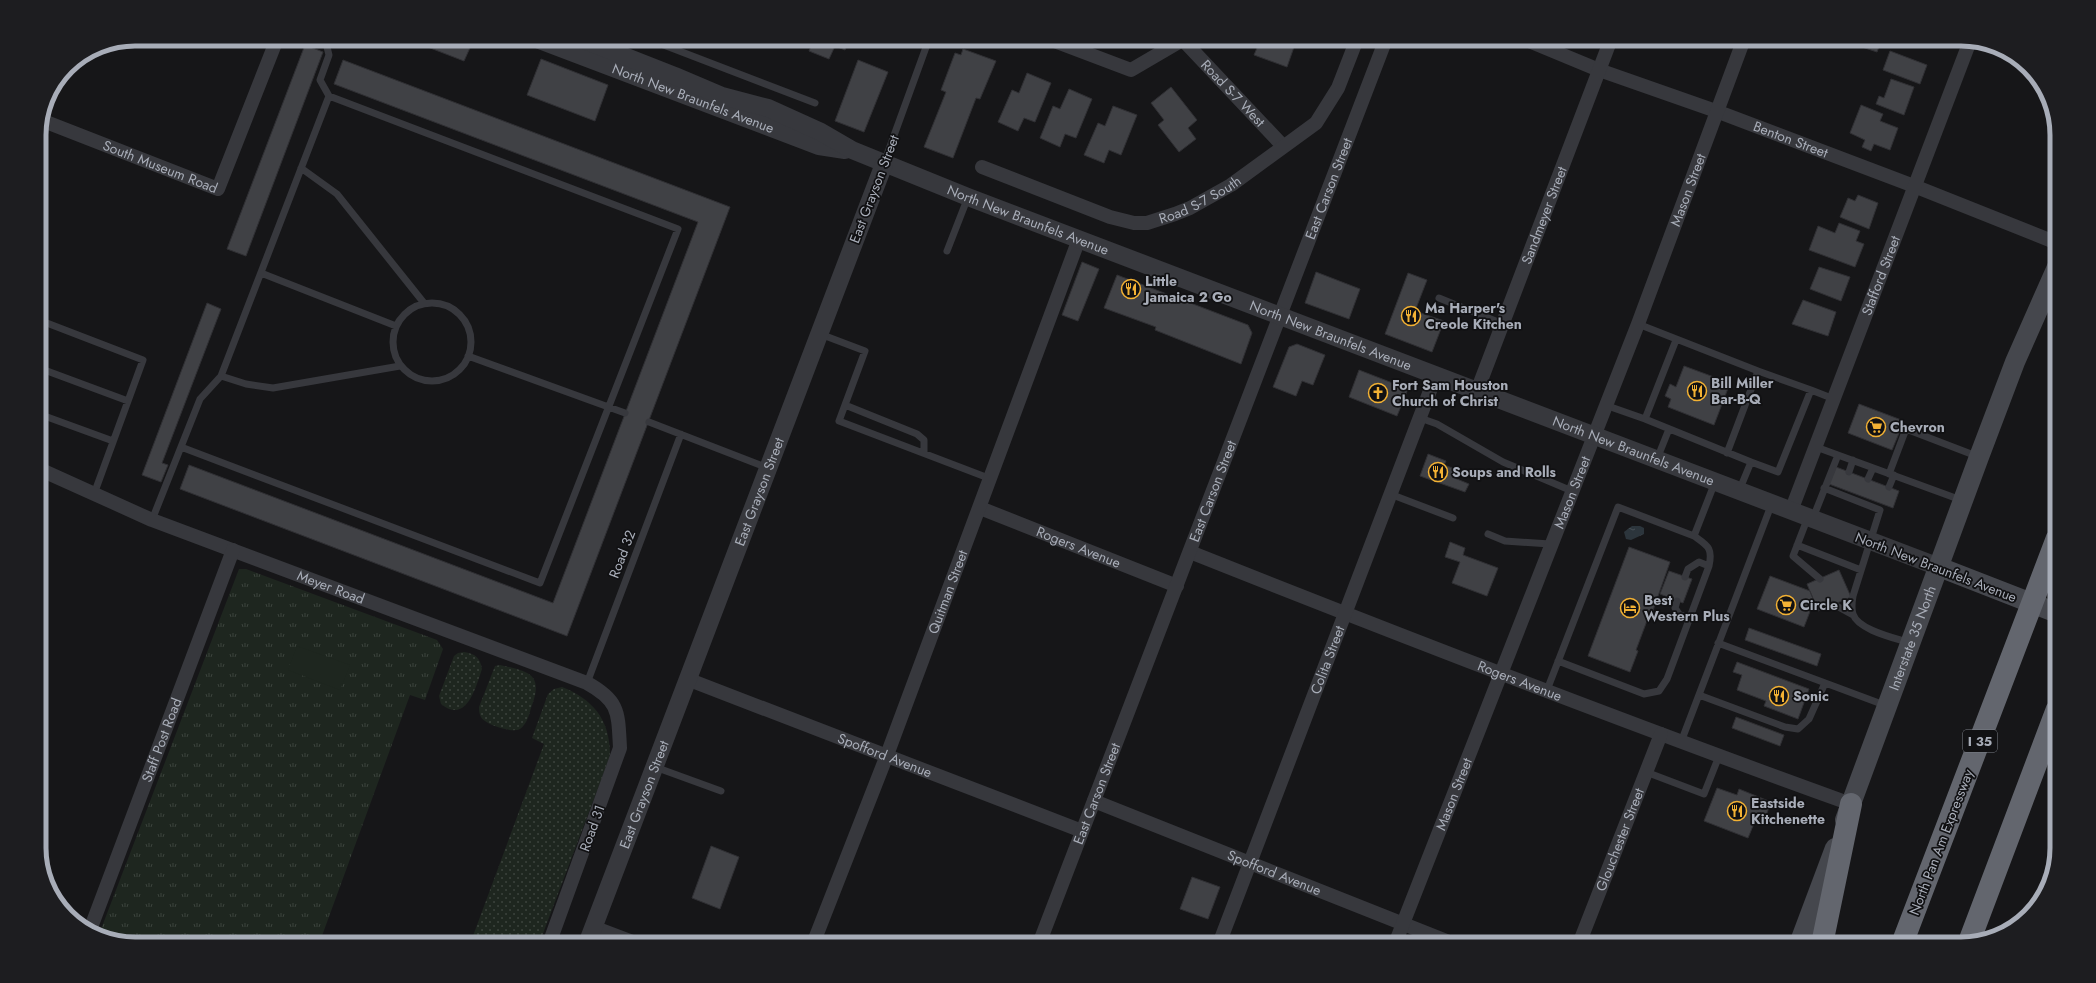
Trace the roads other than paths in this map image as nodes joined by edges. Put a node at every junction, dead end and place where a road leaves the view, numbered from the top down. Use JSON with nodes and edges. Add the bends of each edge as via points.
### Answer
{"nodes":[{"id":1,"x":274,"y":46,"type":"edge"},
{"id":2,"x":327,"y":46,"type":"edge"},
{"id":3,"x":561,"y":46,"type":"edge"},
{"id":4,"x":594,"y":46,"type":"edge"},
{"id":5,"x":666,"y":46,"type":"edge"},
{"id":6,"x":926,"y":46,"type":"edge"},
{"id":7,"x":1069,"y":46,"type":"edge"},
{"id":8,"x":1173,"y":46,"type":"edge"},
{"id":9,"x":1190,"y":46,"type":"edge"},
{"id":10,"x":1354,"y":46,"type":"edge"},
{"id":11,"x":1383,"y":46,"type":"edge"},
{"id":12,"x":1541,"y":46,"type":"edge"},
{"id":13,"x":1608,"y":46,"type":"edge"},
{"id":14,"x":1741,"y":46,"type":"edge"},
{"id":15,"x":1968,"y":47,"type":"edge"},
{"id":16,"x":630,"y":66,"type":"junction"},
{"id":17,"x":1599,"y":70,"type":"junction"},
{"id":18,"x":329,"y":96,"type":"junction"},
{"id":19,"x":815,"y":103,"type":"dead end"},
{"id":20,"x":1716,"y":111,"type":"junction"},
{"id":21,"x":47,"y":122,"type":"edge"},
{"id":22,"x":1283,"y":146,"type":"junction"},
{"id":23,"x":884,"y":164,"type":"junction"},
{"id":24,"x":982,"y":167,"type":"dead end"},
{"id":25,"x":301,"y":168,"type":"junction"},
{"id":26,"x":1914,"y":186,"type":"junction"},
{"id":27,"x":968,"y":197,"type":"junction"},
{"id":28,"x":1079,"y":239,"type":"junction"},
{"id":29,"x":2050,"y":240,"type":"edge"},
{"id":30,"x":947,"y":251,"type":"dead end"},
{"id":31,"x":261,"y":273,"type":"junction"},
{"id":32,"x":2050,"y":283,"type":"edge"},
{"id":33,"x":1439,"y":298,"type":"dead end"},
{"id":34,"x":424,"y":303,"type":"junction"},
{"id":35,"x":1281,"y":315,"type":"junction"},
{"id":36,"x":46,"y":323,"type":"edge"},
{"id":37,"x":1503,"y":324,"type":"junction"},
{"id":38,"x":1638,"y":324,"type":"junction"},
{"id":39,"x":396,"y":326,"type":"junction"},
{"id":40,"x":820,"y":333,"type":"junction"},
{"id":41,"x":1676,"y":340,"type":"junction"},
{"id":42,"x":468,"y":356,"type":"junction"},
{"id":43,"x":400,"y":366,"type":"junction"},
{"id":44,"x":46,"y":371,"type":"edge"},
{"id":45,"x":1758,"y":371,"type":"junction"},
{"id":46,"x":1436,"y":375,"type":"junction"},
{"id":47,"x":221,"y":376,"type":"junction"},
{"id":48,"x":1811,"y":390,"type":"junction"},
{"id":49,"x":1477,"y":391,"type":"junction"},
{"id":50,"x":1834,"y":399,"type":"junction"},
{"id":51,"x":128,"y":400,"type":"junction"},
{"id":52,"x":1605,"y":405,"type":"junction"},
{"id":53,"x":845,"y":406,"type":"junction"},
{"id":54,"x":609,"y":407,"type":"junction"},
{"id":55,"x":625,"y":413,"type":"dead end"},
{"id":56,"x":46,"y":417,"type":"edge"},
{"id":57,"x":1420,"y":418,"type":"junction"},
{"id":58,"x":1645,"y":419,"type":"junction"},
{"id":59,"x":649,"y":422,"type":"dead end"},
{"id":60,"x":1668,"y":429,"type":"junction"},
{"id":61,"x":681,"y":434,"type":"junction"},
{"id":62,"x":1593,"y":436,"type":"junction"},
{"id":63,"x":113,"y":441,"type":"junction"},
{"id":64,"x":181,"y":447,"type":"junction"},
{"id":65,"x":1816,"y":447,"type":"junction"},
{"id":66,"x":924,"y":453,"type":"junction"},
{"id":67,"x":1727,"y":453,"type":"junction"},
{"id":68,"x":1838,"y":455,"type":"junction"},
{"id":69,"x":1979,"y":457,"type":"junction"},
{"id":70,"x":1853,"y":460,"type":"junction"},
{"id":71,"x":1657,"y":461,"type":"junction"},
{"id":72,"x":1750,"y":462,"type":"junction"},
{"id":73,"x":768,"y":468,"type":"junction"},
{"id":74,"x":1873,"y":468,"type":"junction"},
{"id":75,"x":46,"y":472,"type":"edge"},
{"id":76,"x":1849,"y":472,"type":"dead end"},
{"id":77,"x":1892,"y":475,"type":"junction"},
{"id":78,"x":991,"y":479,"type":"junction"},
{"id":79,"x":1868,"y":479,"type":"dead end"},
{"id":80,"x":1715,"y":482,"type":"junction"},
{"id":81,"x":1890,"y":487,"type":"dead end"},
{"id":82,"x":1824,"y":488,"type":"junction"},
{"id":83,"x":1572,"y":491,"type":"junction"},
{"id":84,"x":1739,"y":491,"type":"junction"},
{"id":85,"x":94,"y":494,"type":"junction"},
{"id":86,"x":1390,"y":494,"type":"junction"},
{"id":87,"x":1963,"y":501,"type":"junction"},
{"id":88,"x":1772,"y":503,"type":"junction"},
{"id":89,"x":980,"y":508,"type":"junction"},
{"id":90,"x":1804,"y":515,"type":"junction"},
{"id":91,"x":1453,"y":518,"type":"dead end"},
{"id":92,"x":152,"y":520,"type":"junction"},
{"id":93,"x":1488,"y":534,"type":"dead end"},
{"id":94,"x":1694,"y":536,"type":"junction"},
{"id":95,"x":1870,"y":541,"type":"junction"},
{"id":96,"x":1550,"y":544,"type":"junction"},
{"id":97,"x":1798,"y":545,"type":"junction"},
{"id":98,"x":233,"y":550,"type":"junction"},
{"id":99,"x":1190,"y":552,"type":"junction"},
{"id":100,"x":2050,"y":556,"type":"edge"},
{"id":101,"x":1709,"y":566,"type":"junction"},
{"id":102,"x":1939,"y":567,"type":"junction"},
{"id":103,"x":1861,"y":570,"type":"junction"},
{"id":104,"x":1685,"y":577,"type":"dead end"},
{"id":105,"x":1820,"y":579,"type":"dead end"},
{"id":106,"x":1177,"y":586,"type":"junction"},
{"id":107,"x":1676,"y":600,"type":"dead end"},
{"id":108,"x":1833,"y":604,"type":"dead end"},
{"id":109,"x":2050,"y":610,"type":"edge"},
{"id":110,"x":1344,"y":614,"type":"junction"},
{"id":111,"x":1853,"y":615,"type":"junction"},
{"id":112,"x":1689,"y":619,"type":"junction"},
{"id":113,"x":1718,"y":643,"type":"junction"},
{"id":114,"x":1912,"y":644,"type":"junction"},
{"id":115,"x":1558,"y":661,"type":"junction"},
{"id":116,"x":1500,"y":673,"type":"junction"},
{"id":117,"x":687,"y":679,"type":"junction"},
{"id":118,"x":587,"y":683,"type":"junction"},
{"id":119,"x":1825,"y":683,"type":"junction"},
{"id":120,"x":1547,"y":690,"type":"junction"},
{"id":121,"x":1699,"y":695,"type":"junction"},
{"id":122,"x":1888,"y":707,"type":"junction"},
{"id":123,"x":616,"y":709,"type":"joint"},
{"id":124,"x":2050,"y":728,"type":"edge"},
{"id":125,"x":1661,"y":734,"type":"junction"},
{"id":126,"x":1681,"y":742,"type":"junction"},
{"id":127,"x":887,"y":755,"type":"junction"},
{"id":128,"x":1719,"y":756,"type":"junction"},
{"id":129,"x":653,"y":766,"type":"junction"},
{"id":130,"x":1646,"y":772,"type":"junction"},
{"id":131,"x":721,"y":791,"type":"dead end"},
{"id":132,"x":1094,"y":801,"type":"junction"},
{"id":133,"x":1851,"y":804,"type":"junction"},
{"id":134,"x":1082,"y":831,"type":"junction"},
{"id":135,"x":1249,"y":864,"type":"junction"},
{"id":136,"x":1402,"y":924,"type":"junction"},
{"id":137,"x":92,"y":925,"type":"edge"},
{"id":138,"x":593,"y":927,"type":"junction"},
{"id":139,"x":1971,"y":936,"type":"edge"},
{"id":140,"x":552,"y":937,"type":"edge"},
{"id":141,"x":589,"y":937,"type":"edge"},
{"id":142,"x":619,"y":937,"type":"edge"},
{"id":143,"x":816,"y":937,"type":"edge"},
{"id":144,"x":1042,"y":937,"type":"edge"},
{"id":145,"x":1222,"y":937,"type":"edge"},
{"id":146,"x":1397,"y":937,"type":"edge"},
{"id":147,"x":1436,"y":937,"type":"edge"},
{"id":148,"x":1582,"y":937,"type":"edge"},
{"id":149,"x":1802,"y":937,"type":"edge"},
{"id":150,"x":1823,"y":937,"type":"edge"},
{"id":151,"x":1905,"y":937,"type":"edge"}],
"edges":[{"from":1,"to":21,"type":"street","name":"South Museum Road","via":[[218,189]]},
{"from":2,"to":18,"type":"lane","via":[[329,55],[320,80]]},
{"from":3,"to":16,"type":"street","name":"North New Braunfels Avenue"},
{"from":4,"to":16,"type":"street","name":"North New Braunfels Avenue"},
{"from":5,"to":19,"type":"lane"},
{"from":6,"to":23,"type":"lane","name":"East Grayson Street"},
{"from":7,"to":8,"type":"street","via":[[1131,70]]},
{"from":9,"to":22,"type":"street","name":"Road S-7 West"},
{"from":10,"to":22,"type":"street","name":"Road S-7 South","via":[[1338,88],[1316,123]]},
{"from":11,"to":35,"type":"street","name":"East Carson Street"},
{"from":12,"to":17,"type":"street","name":"Benton Street"},
{"from":13,"to":17,"type":"street","name":"Sandmeyer Street"},
{"from":14,"to":20,"type":"street","name":"Mason Street"},
{"from":15,"to":26,"type":"street","name":"Stafford Street"},
{"from":16,"to":23,"type":"street","name":"North New Braunfels Avenue","via":[[819,146],[852,150]]},
{"from":17,"to":20,"type":"street","name":"Benton Street"},
{"from":17,"to":37,"type":"street","name":"Sandmeyer Street"},
{"from":18,"to":25,"type":"lane"},
{"from":18,"to":54,"type":"lane","via":[[678,229]]},
{"from":20,"to":26,"type":"street","name":"Benton Street"},
{"from":20,"to":38,"type":"street","name":"Mason Street"},
{"from":22,"to":24,"type":"street","name":"Road S-7 South","via":[[1210,197],[1185,210],[1147,223],[1134,223],[1110,217]]},
{"from":23,"to":27,"type":"street","name":"North New Braunfels Avenue"},
{"from":23,"to":40,"type":"street","name":"East Grayson Street"},
{"from":25,"to":31,"type":"lane"},
{"from":25,"to":34,"type":"lane","via":[[337,194]]},
{"from":26,"to":29,"type":"street","name":"Benton Street"},
{"from":26,"to":50,"type":"street","name":"Stafford Street"},
{"from":27,"to":28,"type":"street","name":"North New Braunfels Avenue"},
{"from":27,"to":30,"type":"lane"},
{"from":28,"to":35,"type":"street","name":"North New Braunfels Avenue"},
{"from":28,"to":78,"type":"street","name":"Quitman Street"},
{"from":31,"to":39,"type":"lane"},
{"from":31,"to":47,"type":"lane"},
{"from":32,"to":69,"type":"main road","name":"Interstate 35 North"},
{"from":33,"to":37,"type":"lane"},
{"from":34,"to":39,"type":"lane","via":[[404,314]]},
{"from":34,"to":42,"type":"lane","via":[[443,304],[459,313],[469,328],[471,347]]},
{"from":35,"to":46,"type":"street","name":"North New Braunfels Avenue"},
{"from":35,"to":99,"type":"street","name":"East Carson Street"},
{"from":36,"to":51,"type":"lane","via":[[143,360]]},
{"from":37,"to":49,"type":"street","name":"Sandmeyer Street"},
{"from":38,"to":41,"type":"lane"},
{"from":38,"to":52,"type":"street","name":"Mason Street"},
{"from":39,"to":43,"type":"lane","via":[[392,342]]},
{"from":40,"to":53,"type":"lane","via":[[865,350]]},
{"from":40,"to":73,"type":"street","name":"East Grayson Street"},
{"from":41,"to":45,"type":"lane"},
{"from":41,"to":58,"type":"lane"},
{"from":42,"to":43,"type":"lane","via":[[458,371],[442,380],[432,382],[414,378]]},
{"from":42,"to":54,"type":"lane"},
{"from":43,"to":47,"type":"lane","via":[[273,388],[246,384]]},
{"from":44,"to":51,"type":"lane"},
{"from":45,"to":48,"type":"lane"},
{"from":45,"to":67,"type":"lane"},
{"from":46,"to":49,"type":"street","name":"North New Braunfels Avenue"},
{"from":46,"to":57,"type":"street","name":"Colita Street"},
{"from":47,"to":64,"type":"lane","via":[[200,399]]},
{"from":48,"to":50,"type":"lane"},
{"from":48,"to":72,"type":"lane","via":[[1778,472]]},
{"from":49,"to":62,"type":"street","name":"North New Braunfels Avenue"},
{"from":50,"to":65,"type":"street","name":"Stafford Street"},
{"from":51,"to":63,"type":"lane"},
{"from":52,"to":58,"type":"lane"},
{"from":52,"to":62,"type":"street","name":"Mason Street"},
{"from":53,"to":66,"type":"lane","via":[[917,434],[924,440]]},
{"from":53,"to":66,"type":"lane","via":[[839,421]]},
{"from":54,"to":55,"type":"lane"},
{"from":54,"to":64,"type":"lane","via":[[540,583]]},
{"from":56,"to":63,"type":"lane"},
{"from":57,"to":83,"type":"lane","via":[[1437,424],[1503,462]]},
{"from":57,"to":86,"type":"street","name":"Colita Street"},
{"from":58,"to":60,"type":"lane"},
{"from":59,"to":61,"type":"lane"},
{"from":60,"to":67,"type":"lane"},
{"from":60,"to":71,"type":"lane"},
{"from":61,"to":73,"type":"lane"},
{"from":61,"to":118,"type":"lane","name":"Road 32"},
{"from":62,"to":71,"type":"street","name":"North New Braunfels Avenue"},
{"from":62,"to":83,"type":"street","name":"Mason Street"},
{"from":63,"to":85,"type":"lane"},
{"from":64,"to":92,"type":"lane"},
{"from":65,"to":68,"type":"lane"},
{"from":65,"to":90,"type":"street","name":"Stafford Street"},
{"from":66,"to":78,"type":"lane"},
{"from":67,"to":72,"type":"lane"},
{"from":68,"to":70,"type":"lane"},
{"from":68,"to":82,"type":"lane"},
{"from":69,"to":77,"type":"lane","via":[[1906,429]]},
{"from":69,"to":87,"type":"main road","name":"Interstate 35 North"},
{"from":70,"to":74,"type":"lane"},
{"from":70,"to":76,"type":"lane"},
{"from":71,"to":80,"type":"street","name":"North New Braunfels Avenue"},
{"from":72,"to":84,"type":"lane"},
{"from":73,"to":117,"type":"street","name":"East Grayson Street"},
{"from":74,"to":77,"type":"lane"},
{"from":74,"to":79,"type":"lane"},
{"from":75,"to":85,"type":"street","name":"Meyer Road"},
{"from":77,"to":81,"type":"lane"},
{"from":77,"to":87,"type":"lane"},
{"from":78,"to":89,"type":"street","name":"Quitman Street"},
{"from":80,"to":84,"type":"street","name":"North New Braunfels Avenue"},
{"from":80,"to":94,"type":"lane"},
{"from":82,"to":90,"type":"lane"},
{"from":82,"to":95,"type":"lane","via":[[1882,507]]},
{"from":83,"to":96,"type":"street","name":"Mason Street"},
{"from":84,"to":88,"type":"street","name":"North New Braunfels Avenue"},
{"from":85,"to":92,"type":"street","name":"Meyer Road"},
{"from":86,"to":91,"type":"lane"},
{"from":86,"to":110,"type":"street","name":"Colita Street"},
{"from":87,"to":102,"type":"main road","name":"Interstate 35 North"},
{"from":88,"to":90,"type":"street","name":"North New Braunfels Avenue"},
{"from":88,"to":113,"type":"lane"},
{"from":89,"to":106,"type":"street","name":"Rogers Avenue"},
{"from":89,"to":127,"type":"street","name":"Quitman Street"},
{"from":90,"to":95,"type":"street","name":"North New Braunfels Avenue"},
{"from":90,"to":97,"type":"lane"},
{"from":92,"to":98,"type":"street","name":"Meyer Road"},
{"from":93,"to":96,"type":"lane","via":[[1505,541]]},
{"from":94,"to":101,"type":"lane","via":[[1707,546],[1712,554]]},
{"from":94,"to":115,"type":"lane","via":[[1618,507]]},
{"from":95,"to":102,"type":"street","name":"North New Braunfels Avenue"},
{"from":95,"to":103,"type":"lane"},
{"from":96,"to":116,"type":"street","name":"Mason Street"},
{"from":97,"to":103,"type":"lane"},
{"from":97,"to":105,"type":"lane","via":[[1793,556]]},
{"from":98,"to":118,"type":"street","name":"Meyer Road"},
{"from":98,"to":137,"type":"street","name":"Staff Post Road"},
{"from":99,"to":106,"type":"street","name":"East Carson Street"},
{"from":99,"to":110,"type":"street","name":"Rogers Avenue"},
{"from":100,"to":151,"type":"highway","name":"North Pan Am Expressway","number":"I 35"},
{"from":101,"to":104,"type":"lane","via":[[1700,562],[1688,569]]},
{"from":101,"to":112,"type":"lane"},
{"from":102,"to":109,"type":"main road","name":"North New Braunfels Avenue"},
{"from":102,"to":114,"type":"main road","name":"Interstate 35 North"},
{"from":103,"to":111,"type":"lane","via":[[1852,601]]},
{"from":106,"to":132,"type":"street","name":"East Carson Street"},
{"from":107,"to":112,"type":"lane","via":[[1675,608],[1679,614]]},
{"from":108,"to":111,"type":"lane"},
{"from":110,"to":116,"type":"street","name":"Rogers Avenue"},
{"from":110,"to":135,"type":"street","name":"Colita Street"},
{"from":111,"to":114,"type":"lane","via":[[1859,623],[1869,629]]},
{"from":112,"to":115,"type":"lane","via":[[1667,679],[1659,691],[1644,694]]},
{"from":113,"to":119,"type":"lane"},
{"from":113,"to":121,"type":"lane"},
{"from":114,"to":122,"type":"main road","name":"Interstate 35 North"},
{"from":115,"to":120,"type":"lane"},
{"from":116,"to":120,"type":"street","name":"Rogers Avenue"},
{"from":116,"to":136,"type":"street","name":"Mason Street"},
{"from":117,"to":127,"type":"street","name":"Spofford Avenue"},
{"from":117,"to":129,"type":"street","name":"East Grayson Street"},
{"from":118,"to":123,"type":"street","name":"Meyer Road","via":[[601,690]]},
{"from":119,"to":121,"type":"lane","via":[[1809,719],[1798,729],[1785,727]]},
{"from":119,"to":122,"type":"lane"},
{"from":120,"to":125,"type":"street","name":"Rogers Avenue"},
{"from":121,"to":126,"type":"lane"},
{"from":122,"to":133,"type":"main road","name":"Interstate 35 North"},
{"from":123,"to":140,"type":"street","name":"Road 31","via":[[619,719],[619,755]]},
{"from":124,"to":139,"type":"highway"},
{"from":125,"to":126,"type":"street","name":"Rogers Avenue"},
{"from":125,"to":130,"type":"street","name":"Glouchester Street"},
{"from":126,"to":128,"type":"street","name":"Rogers Avenue"},
{"from":127,"to":134,"type":"street","name":"Spofford Avenue"},
{"from":127,"to":143,"type":"street","name":"Quitman Street"},
{"from":128,"to":130,"type":"lane","via":[[1704,794]]},
{"from":128,"to":133,"type":"street","name":"Rogers Avenue"},
{"from":129,"to":131,"type":"lane"},
{"from":129,"to":138,"type":"street","name":"East Grayson Street"},
{"from":130,"to":148,"type":"street","name":"Glouchester Street"},
{"from":132,"to":134,"type":"street","name":"East Carson Street"},
{"from":132,"to":135,"type":"street","name":"Spofford Avenue"},
{"from":133,"to":149,"type":"main road","name":"Interstate 35 North"},
{"from":133,"to":150,"type":"highway"},
{"from":134,"to":144,"type":"street","name":"East Carson Street"},
{"from":135,"to":136,"type":"street","name":"Spofford Avenue"},
{"from":135,"to":145,"type":"street","name":"Colita Street"},
{"from":136,"to":146,"type":"street","name":"Mason Street"},
{"from":136,"to":147,"type":"street","name":"Spofford Avenue"},
{"from":138,"to":141,"type":"street","name":"East Grayson Street"},
{"from":138,"to":142,"type":"street"}]}
